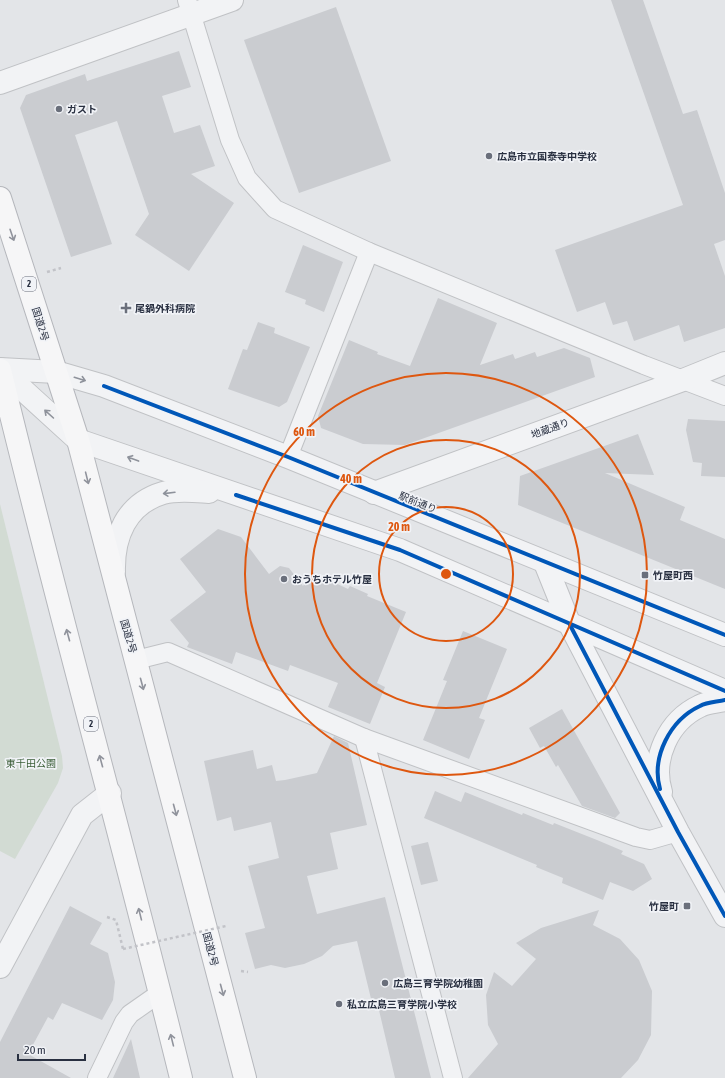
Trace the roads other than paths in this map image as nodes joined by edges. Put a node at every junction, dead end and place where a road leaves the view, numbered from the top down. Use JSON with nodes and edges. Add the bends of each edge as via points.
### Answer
{"nodes":[{"id":1,"x":232,"y":0,"type":"edge"},
{"id":2,"x":189,"y":7,"type":"edge"},
{"id":3,"x":0,"y":83,"type":"edge"},
{"id":4,"x":0,"y":198,"type":"edge"},
{"id":5,"x":369,"y":252,"type":"junction"},
{"id":6,"x":725,"y":363,"type":"edge"},
{"id":7,"x":0,"y":369,"type":"edge"},
{"id":8,"x":56,"y":372,"type":"junction"},
{"id":9,"x":683,"y":380,"type":"junction"},
{"id":10,"x":725,"y":396,"type":"edge"},
{"id":11,"x":78,"y":440,"type":"junction"},
{"id":12,"x":288,"y":457,"type":"junction"},
{"id":13,"x":374,"y":493,"type":"junction"},
{"id":14,"x":236,"y":495,"type":"junction"},
{"id":15,"x":545,"y":562,"type":"junction"},
{"id":16,"x":115,"y":584,"type":"junction"},
{"id":17,"x":570,"y":625,"type":"junction"},
{"id":18,"x":725,"y":635,"type":"edge"},
{"id":19,"x":136,"y":660,"type":"junction"},
{"id":20,"x":725,"y":691,"type":"edge"},
{"id":21,"x":725,"y":700,"type":"edge"},
{"id":22,"x":364,"y":738,"type":"junction"},
{"id":23,"x":110,"y":793,"type":"junction"},
{"id":24,"x":666,"y":808,"type":"junction"},
{"id":25,"x":678,"y":832,"type":"junction"},
{"id":26,"x":725,"y":916,"type":"edge"},
{"id":27,"x":0,"y":967,"type":"edge"},
{"id":28,"x":160,"y":993,"type":"junction"},
{"id":29,"x":97,"y":1078,"type":"edge"},
{"id":30,"x":181,"y":1078,"type":"edge"},
{"id":31,"x":245,"y":1078,"type":"edge"},
{"id":32,"x":453,"y":1078,"type":"edge"}],
"edges":[{"from":1,"to":2,"type":"street"},
{"from":2,"to":3,"type":"street"},
{"from":2,"to":5,"type":"street","via":[[230,140],[247,178],[275,209]]},
{"from":4,"to":8,"type":"highway","name":"国道2号","number":"2","one_way":true},
{"from":5,"to":9,"type":"street"},
{"from":5,"to":12,"type":"street"},
{"from":6,"to":9,"type":"street","name":"地蔵通り"},
{"from":7,"to":8,"type":"street","name":"駅前通り"},
{"from":11,"to":7,"type":"street","one_way":true},
{"from":23,"to":7,"type":"highway","number":"2","one_way":true},
{"from":8,"to":11,"type":"highway","name":"国道2号","number":"2"},
{"from":8,"to":12,"type":"street","name":"駅前通り","one_way":true,"via":[[104,386]]},
{"from":9,"to":10,"type":"street"},
{"from":9,"to":13,"type":"street","name":"地蔵通り"},
{"from":14,"to":11,"type":"street","one_way":true},
{"from":11,"to":16,"type":"highway","name":"国道2号","number":"2","one_way":true},
{"from":12,"to":13,"type":"street","name":"駅前通り"},
{"from":13,"to":15,"type":"street","name":"駅前通り"},
{"from":14,"to":16,"type":"street","one_way":true,"via":[[189,490],[163,493],[139,505],[121,527],[114,553]]},
{"from":14,"to":17,"type":"street","via":[[400,550]]},
{"from":15,"to":17,"type":"street"},
{"from":15,"to":18,"type":"street","name":"駅前通り"},
{"from":16,"to":19,"type":"highway","name":"国道2号","number":"2"},
{"from":17,"to":20,"type":"street"},
{"from":17,"to":24,"type":"street"},
{"from":19,"to":22,"type":"street","via":[[168,652]]},
{"from":19,"to":31,"type":"highway","name":"国道2号","number":"2","one_way":true},
{"from":21,"to":24,"type":"street","via":[[701,706],[676,723],[661,749],[657,779]]},
{"from":22,"to":25,"type":"street","via":[[636,837],[650,840]]},
{"from":22,"to":32,"type":"street"},
{"from":23,"to":27,"type":"street","via":[[82,815]]},
{"from":28,"to":23,"type":"highway","number":"2","one_way":true},
{"from":24,"to":25,"type":"street"},
{"from":25,"to":26,"type":"street"},
{"from":28,"to":29,"type":"street","via":[[130,1014],[124,1022]]},
{"from":30,"to":28,"type":"highway","number":"2","one_way":true}]}
